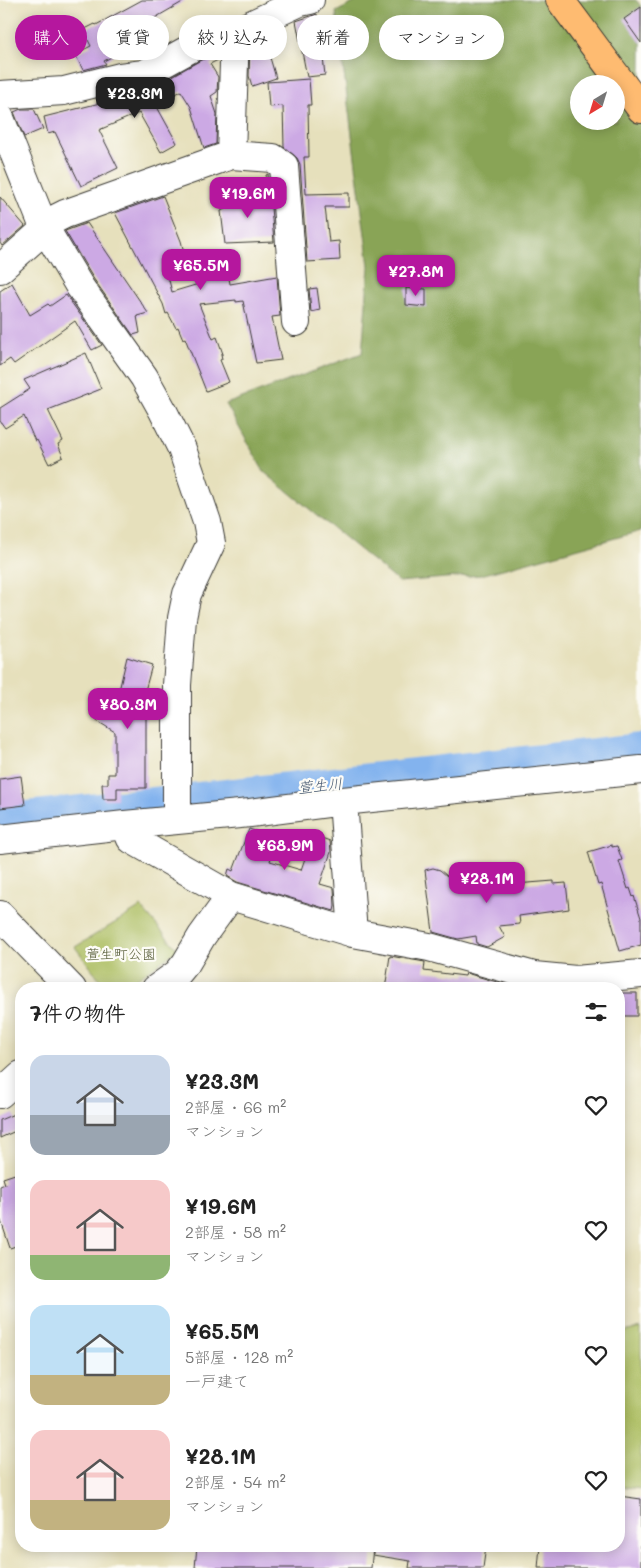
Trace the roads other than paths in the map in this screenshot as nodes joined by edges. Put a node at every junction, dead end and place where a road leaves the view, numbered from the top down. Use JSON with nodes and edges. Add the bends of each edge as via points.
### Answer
{"nodes":[{"id":1,"x":310,"y":0,"type":"edge"},
{"id":2,"x":560,"y":0,"type":"edge"},
{"id":3,"x":272,"y":15,"type":"edge"},
{"id":4,"x":179,"y":55,"type":"edge"},
{"id":5,"x":234,"y":60,"type":"edge"},
{"id":6,"x":0,"y":95,"type":"edge"},
{"id":7,"x":641,"y":110,"type":"edge"},
{"id":8,"x":0,"y":118,"type":"edge"},
{"id":9,"x":231,"y":155,"type":"junction"},
{"id":10,"x":44,"y":227,"type":"junction"},
{"id":11,"x":0,"y":269,"type":"edge"},
{"id":12,"x":296,"y":322,"type":"dead end"},
{"id":13,"x":641,"y":770,"type":"edge"},
{"id":14,"x":343,"y":801,"type":"junction"},
{"id":15,"x":176,"y":805,"type":"junction"},
{"id":16,"x":125,"y":825,"type":"junction"},
{"id":17,"x":0,"y":839,"type":"edge"},
{"id":18,"x":231,"y":896,"type":"junction"},
{"id":19,"x":0,"y":915,"type":"edge"},
{"id":20,"x":353,"y":934,"type":"junction"},
{"id":21,"x":641,"y":974,"type":"edge"},
{"id":22,"x":65,"y":982,"type":"edge"},
{"id":23,"x":166,"y":982,"type":"edge"},
{"id":24,"x":15,"y":1080,"type":"edge"},
{"id":25,"x":0,"y":1094,"type":"edge"}],
"edges":[{"from":1,"to":3,"type":"street"},
{"from":2,"to":7,"type":"main road"},
{"from":4,"to":6,"type":"street","via":[[144,74],[64,91]]},
{"from":5,"to":9,"type":"street"},
{"from":8,"to":10,"type":"street"},
{"from":9,"to":10,"type":"street","via":[[64,214]]},
{"from":9,"to":12,"type":"street","via":[[276,159],[284,166]]},
{"from":10,"to":11,"type":"street"},
{"from":10,"to":15,"type":"street","via":[[80,287],[144,377],[163,411],[182,449],[207,522],[211,543],[187,594],[182,618],[177,685]]},
{"from":13,"to":14,"type":"street"},
{"from":14,"to":15,"type":"street","via":[[250,813]]},
{"from":14,"to":20,"type":"street"},
{"from":15,"to":16,"type":"street"},
{"from":16,"to":17,"type":"street"},
{"from":16,"to":18,"type":"street","via":[[131,840]]},
{"from":18,"to":20,"type":"street"},
{"from":18,"to":23,"type":"street","via":[[182,968]]},
{"from":19,"to":22,"type":"street"},
{"from":20,"to":21,"type":"street","via":[[430,947],[525,974],[555,979]]},
{"from":24,"to":25,"type":"street"}]}
